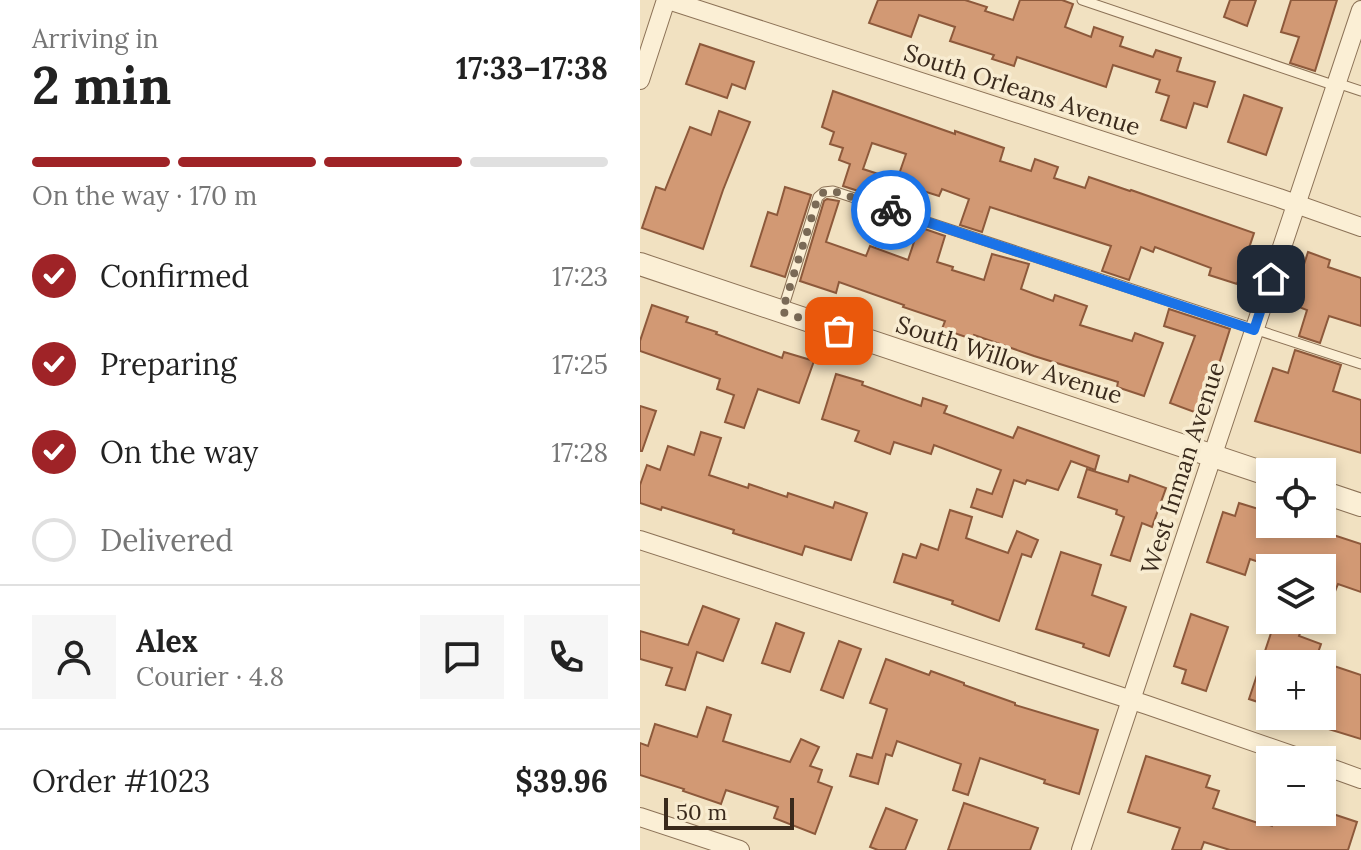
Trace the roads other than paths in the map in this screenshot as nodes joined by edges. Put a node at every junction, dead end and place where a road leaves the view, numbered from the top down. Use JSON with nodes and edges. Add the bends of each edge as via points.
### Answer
{"nodes":[{"id":1,"x":667,"y":0,"type":"edge"},
{"id":2,"x":1082,"y":0,"type":"edge"},
{"id":3,"x":1361,"y":10,"type":"edge"},
{"id":4,"x":640,"y":80,"type":"edge"},
{"id":5,"x":1336,"y":84,"type":"junction"},
{"id":6,"x":1361,"y":91,"type":"edge"},
{"id":7,"x":1296,"y":205,"type":"junction"},
{"id":8,"x":1361,"y":227,"type":"edge"},
{"id":9,"x":640,"y":264,"type":"edge"},
{"id":10,"x":782,"y":312,"type":"junction"},
{"id":11,"x":1254,"y":330,"type":"junction"},
{"id":12,"x":1361,"y":364,"type":"edge"},
{"id":13,"x":1213,"y":456,"type":"junction"},
{"id":14,"x":1256,"y":470,"type":"edge"},
{"id":15,"x":1336,"y":497,"type":"edge"},
{"id":16,"x":1361,"y":505,"type":"edge"},
{"id":17,"x":640,"y":540,"type":"edge"},
{"id":18,"x":1131,"y":700,"type":"junction"},
{"id":19,"x":1265,"y":746,"type":"edge"},
{"id":20,"x":1336,"y":770,"type":"edge"},
{"id":21,"x":1361,"y":779,"type":"edge"},
{"id":22,"x":640,"y":817,"type":"edge"},
{"id":23,"x":740,"y":850,"type":"edge"},
{"id":24,"x":1081,"y":850,"type":"edge"}],
"edges":[{"from":1,"to":4,"type":"street"},
{"from":1,"to":7,"type":"street","name":"South Orleans Avenue"},
{"from":2,"to":5,"type":"lane"},
{"from":3,"to":5,"type":"street","name":"West Inman Avenue"},
{"from":5,"to":6,"type":"lane"},
{"from":5,"to":7,"type":"street","name":"West Inman Avenue"},
{"from":7,"to":8,"type":"street","name":"South Orleans Avenue"},
{"from":7,"to":11,"type":"street","name":"West Inman Avenue"},
{"from":9,"to":10,"type":"street","name":"South Willow Avenue"},
{"from":10,"to":11,"type":"lane","via":[[818,197],[833,191]]},
{"from":10,"to":13,"type":"street","name":"South Willow Avenue"},
{"from":11,"to":12,"type":"lane"},
{"from":11,"to":13,"type":"street","name":"West Inman Avenue"},
{"from":13,"to":14,"type":"street","name":"South Willow Avenue"},
{"from":13,"to":18,"type":"street","name":"West Inman Avenue"},
{"from":15,"to":16,"type":"street"},
{"from":17,"to":18,"type":"street"},
{"from":18,"to":19,"type":"street"},
{"from":18,"to":24,"type":"street","name":"West Inman Avenue"},
{"from":20,"to":21,"type":"street"},
{"from":22,"to":23,"type":"street"}]}
